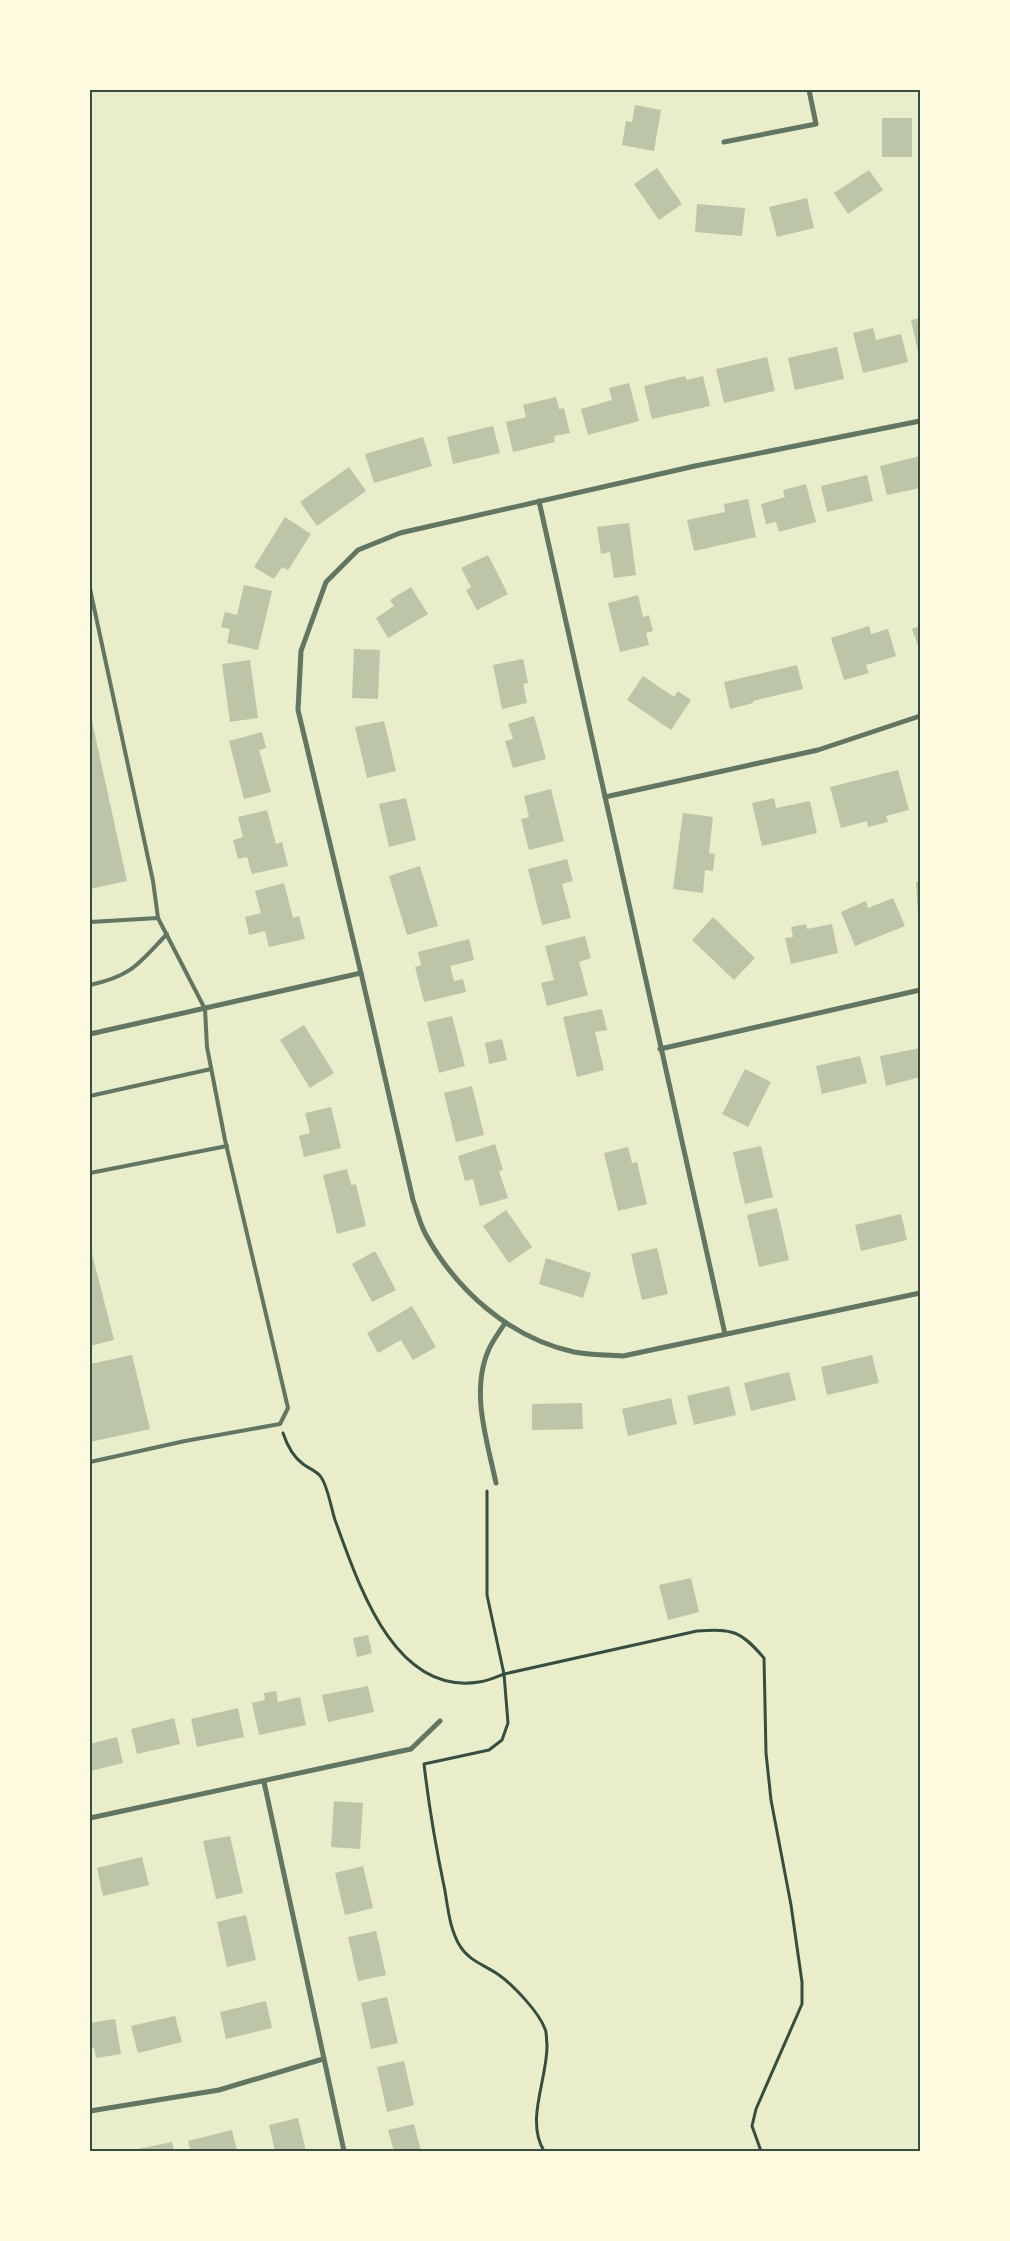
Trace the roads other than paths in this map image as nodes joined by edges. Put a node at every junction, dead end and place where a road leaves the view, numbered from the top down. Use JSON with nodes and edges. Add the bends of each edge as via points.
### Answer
{"nodes":[{"id":1,"x":809,"y":90,"type":"edge"},
{"id":2,"x":724,"y":142,"type":"dead end"},
{"id":3,"x":920,"y":420,"type":"edge"},
{"id":4,"x":539,"y":500,"type":"junction"},
{"id":5,"x":90,"y":589,"type":"edge"},
{"id":6,"x":920,"y":716,"type":"edge"},
{"id":7,"x":605,"y":797,"type":"junction"},
{"id":8,"x":158,"y":918,"type":"junction"},
{"id":9,"x":90,"y":922,"type":"edge"},
{"id":10,"x":167,"y":934,"type":"junction"},
{"id":11,"x":361,"y":973,"type":"junction"},
{"id":12,"x":90,"y":985,"type":"edge"},
{"id":13,"x":920,"y":990,"type":"edge"},
{"id":14,"x":205,"y":1009,"type":"junction"},
{"id":15,"x":90,"y":1034,"type":"edge"},
{"id":16,"x":660,"y":1049,"type":"junction"},
{"id":17,"x":212,"y":1069,"type":"junction"},
{"id":18,"x":90,"y":1096,"type":"edge"},
{"id":19,"x":227,"y":1146,"type":"junction"},
{"id":20,"x":90,"y":1173,"type":"edge"},
{"id":21,"x":920,"y":1293,"type":"edge"},
{"id":22,"x":505,"y":1322,"type":"junction"},
{"id":23,"x":725,"y":1334,"type":"junction"},
{"id":24,"x":90,"y":1462,"type":"edge"},
{"id":25,"x":496,"y":1483,"type":"road end"},
{"id":26,"x":440,"y":1721,"type":"dead end"},
{"id":27,"x":264,"y":1782,"type":"junction"},
{"id":28,"x":90,"y":1818,"type":"edge"},
{"id":29,"x":323,"y":2059,"type":"junction"},
{"id":30,"x":90,"y":2111,"type":"edge"},
{"id":31,"x":344,"y":2151,"type":"edge"}],
"edges":[{"from":1,"to":2,"type":"street","via":[[816,124]]},
{"from":3,"to":4,"type":"street"},
{"from":4,"to":7,"type":"street"},
{"from":4,"to":11,"type":"street","via":[[400,533],[358,550],[326,582],[301,650],[298,710]]},
{"from":5,"to":8,"type":"lane","via":[[153,881]]},
{"from":6,"to":7,"type":"street","via":[[818,750]]},
{"from":7,"to":16,"type":"street"},
{"from":8,"to":9,"type":"lane"},
{"from":8,"to":10,"type":"lane"},
{"from":10,"to":12,"type":"lane","via":[[130,972],[114,980]]},
{"from":10,"to":14,"type":"lane"},
{"from":11,"to":14,"type":"street"},
{"from":11,"to":22,"type":"street","via":[[412,1200],[425,1234],[467,1293]]},
{"from":13,"to":16,"type":"street"},
{"from":14,"to":15,"type":"street"},
{"from":14,"to":17,"type":"lane"},
{"from":16,"to":23,"type":"street"},
{"from":17,"to":18,"type":"lane"},
{"from":17,"to":19,"type":"lane"},
{"from":19,"to":20,"type":"lane"},
{"from":19,"to":24,"type":"lane","via":[[288,1408],[280,1424]]},
{"from":21,"to":23,"type":"street"},
{"from":22,"to":23,"type":"street","via":[[535,1339],[574,1352],[623,1356]]},
{"from":22,"to":25,"type":"street","via":[[488,1351],[480,1408]]},
{"from":26,"to":27,"type":"street","via":[[410,1749]]},
{"from":27,"to":28,"type":"street"},
{"from":27,"to":29,"type":"street"},
{"from":29,"to":30,"type":"street","via":[[218,2090]]},
{"from":29,"to":31,"type":"street"}]}
